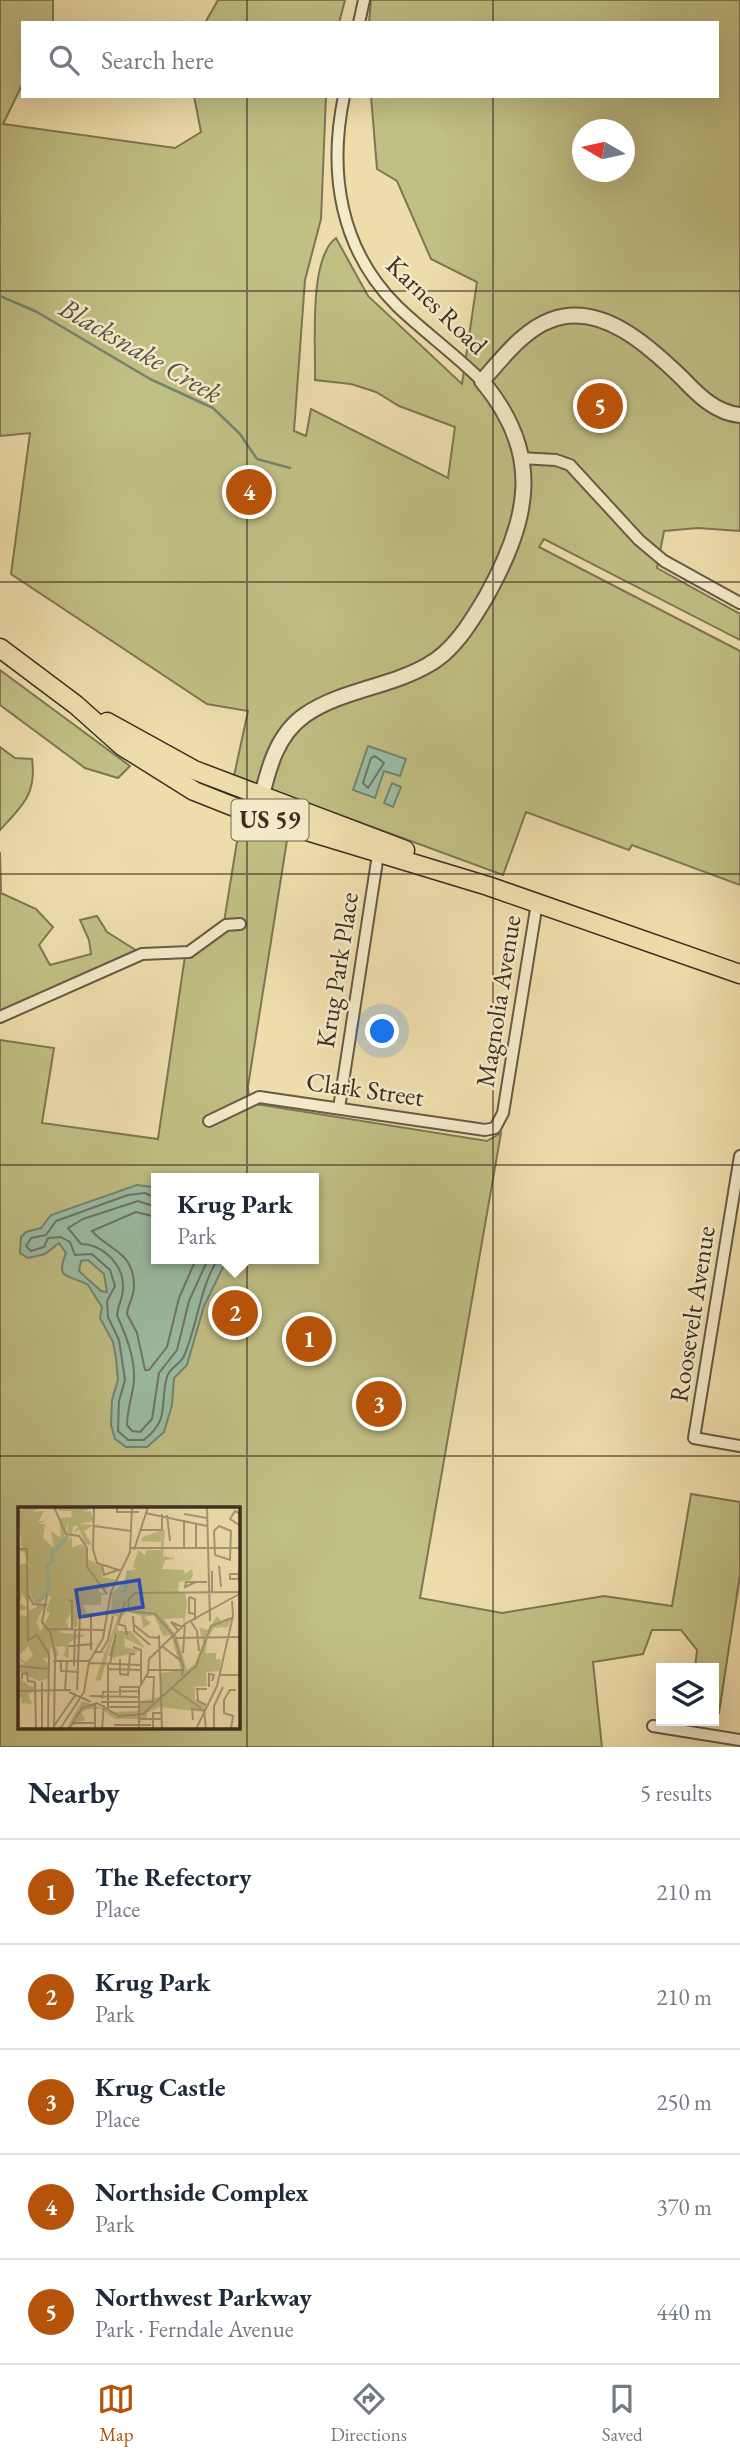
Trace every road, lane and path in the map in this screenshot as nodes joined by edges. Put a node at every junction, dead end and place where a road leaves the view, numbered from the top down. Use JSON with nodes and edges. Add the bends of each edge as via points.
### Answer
{"nodes":[{"id":1,"x":364,"y":0,"type":"edge"},
{"id":2,"x":359,"y":21,"type":"edge"},
{"id":3,"x":344,"y":98,"type":"edge"},
{"id":4,"x":482,"y":381,"type":"junction"},
{"id":5,"x":740,"y":415,"type":"edge"},
{"id":6,"x":520,"y":458,"type":"junction"},
{"id":7,"x":740,"y":603,"type":"edge"},
{"id":8,"x":0,"y":648,"type":"edge"},
{"id":9,"x":76,"y":705,"type":"junction"},
{"id":10,"x":262,"y":794,"type":"junction"},
{"id":11,"x":257,"y":816,"type":"junction"},
{"id":12,"x":380,"y":846,"type":"junction"},
{"id":13,"x":537,"y":903,"type":"junction"},
{"id":14,"x":240,"y":924,"type":"dead end"},
{"id":15,"x":740,"y":974,"type":"edge"},
{"id":16,"x":0,"y":1017,"type":"edge"},
{"id":17,"x":504,"y":1107,"type":"joint"},
{"id":18,"x":339,"y":1108,"type":"junction"},
{"id":19,"x":209,"y":1121,"type":"dead end"},
{"id":20,"x":739,"y":1164,"type":"edge"},
{"id":21,"x":740,"y":1446,"type":"edge"},
{"id":22,"x":653,"y":1726,"type":"dead end"},
{"id":23,"x":740,"y":1740,"type":"edge"}],
"edges":[{"from":1,"to":2,"type":"street"},
{"from":3,"to":4,"type":"street","name":"Karnes Road","via":[[335,155],[342,206],[354,246],[369,273],[397,305]]},
{"from":4,"to":5,"type":"street","via":[[536,328],[551,320],[582,317],[636,337],[705,401]]},
{"from":4,"to":6,"type":"street","via":[[502,409]]},
{"from":6,"to":7,"type":"street","via":[[570,465],[664,561]]},
{"from":6,"to":10,"type":"street","via":[[523,504],[519,529],[470,624],[430,664],[305,715],[274,753]]},
{"from":8,"to":9,"type":"main road","number":"US 59"},
{"from":9,"to":10,"type":"main road","number":"US 59","via":[[194,770]]},
{"from":9,"to":11,"type":"main road","number":"US 59","via":[[146,763],[194,791]]},
{"from":10,"to":11,"type":"street"},
{"from":10,"to":12,"type":"main road","number":"US 59"},
{"from":11,"to":12,"type":"main road","number":"US 59"},
{"from":12,"to":13,"type":"main road","number":"US 59"},
{"from":12,"to":18,"type":"street","name":"Krug Park Place"},
{"from":13,"to":15,"type":"main road","number":"US 59"},
{"from":13,"to":17,"type":"street","name":"Magnolia Avenue"},
{"from":14,"to":16,"type":"street","via":[[226,925],[189,952],[142,954]]},
{"from":17,"to":18,"type":"street","name":"Clark Street","via":[[495,1128],[485,1130]]},
{"from":18,"to":19,"type":"street","name":"Clark Street","via":[[259,1097]]},
{"from":20,"to":21,"type":"street","name":"Roosevelt Avenue","via":[[694,1438]]},
{"from":22,"to":23,"type":"street"}]}
